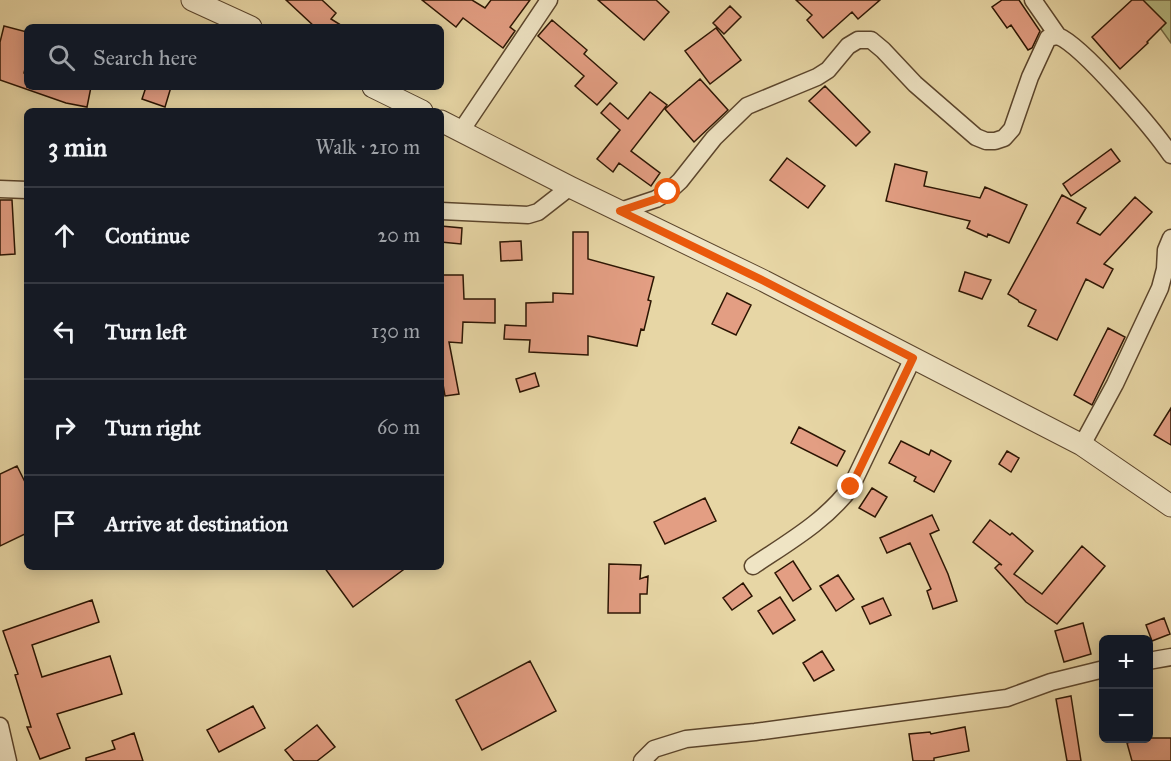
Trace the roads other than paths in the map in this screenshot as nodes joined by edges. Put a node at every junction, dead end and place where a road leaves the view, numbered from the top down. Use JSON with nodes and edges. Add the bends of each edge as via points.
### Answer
{"nodes":[{"id":1,"x":192,"y":0,"type":"edge"},
{"id":2,"x":549,"y":0,"type":"edge"},
{"id":3,"x":1033,"y":0,"type":"edge"},
{"id":4,"x":244,"y":24,"type":"edge"},
{"id":5,"x":1058,"y":36,"type":"junction"},
{"id":6,"x":379,"y":90,"type":"edge"},
{"id":7,"x":416,"y":108,"type":"edge"},
{"id":8,"x":444,"y":122,"type":"edge"},
{"id":9,"x":461,"y":131,"type":"junction"},
{"id":10,"x":1171,"y":155,"type":"edge"},
{"id":11,"x":570,"y":187,"type":"junction"},
{"id":12,"x":0,"y":189,"type":"edge"},
{"id":13,"x":24,"y":190,"type":"edge"},
{"id":14,"x":620,"y":211,"type":"junction"},
{"id":15,"x":444,"y":212,"type":"edge"},
{"id":16,"x":1171,"y":238,"type":"edge"},
{"id":17,"x":913,"y":358,"type":"junction"},
{"id":18,"x":1082,"y":445,"type":"junction"},
{"id":19,"x":1171,"y":506,"type":"edge"},
{"id":20,"x":753,"y":566,"type":"dead end"},
{"id":21,"x":1171,"y":657,"type":"edge"},
{"id":22,"x":1153,"y":660,"type":"edge"},
{"id":23,"x":1099,"y":670,"type":"edge"},
{"id":24,"x":0,"y":726,"type":"edge"},
{"id":25,"x":8,"y":761,"type":"edge"},
{"id":26,"x":642,"y":761,"type":"edge"}],
"edges":[{"from":1,"to":4,"type":"street"},
{"from":2,"to":9,"type":"street"},
{"from":3,"to":5,"type":"street"},
{"from":5,"to":10,"type":"street","via":[[1093,64]]},
{"from":5,"to":14,"type":"street","via":[[1048,38],[1012,129],[1004,138],[986,141],[976,137],[871,40],[858,40],[817,77],[747,106],[668,192]]},
{"from":6,"to":7,"type":"street"},
{"from":8,"to":9,"type":"street"},
{"from":9,"to":11,"type":"street"},
{"from":11,"to":14,"type":"street"},
{"from":11,"to":15,"type":"street","via":[[538,212],[528,215]]},
{"from":12,"to":13,"type":"street"},
{"from":14,"to":17,"type":"street"},
{"from":16,"to":18,"type":"street","via":[[1160,288]]},
{"from":17,"to":18,"type":"street"},
{"from":17,"to":20,"type":"street","via":[[851,487],[840,502]]},
{"from":18,"to":19,"type":"street"},
{"from":21,"to":22,"type":"street"},
{"from":23,"to":26,"type":"street","via":[[1007,698],[686,739],[654,749]]},
{"from":24,"to":25,"type":"street"}]}
